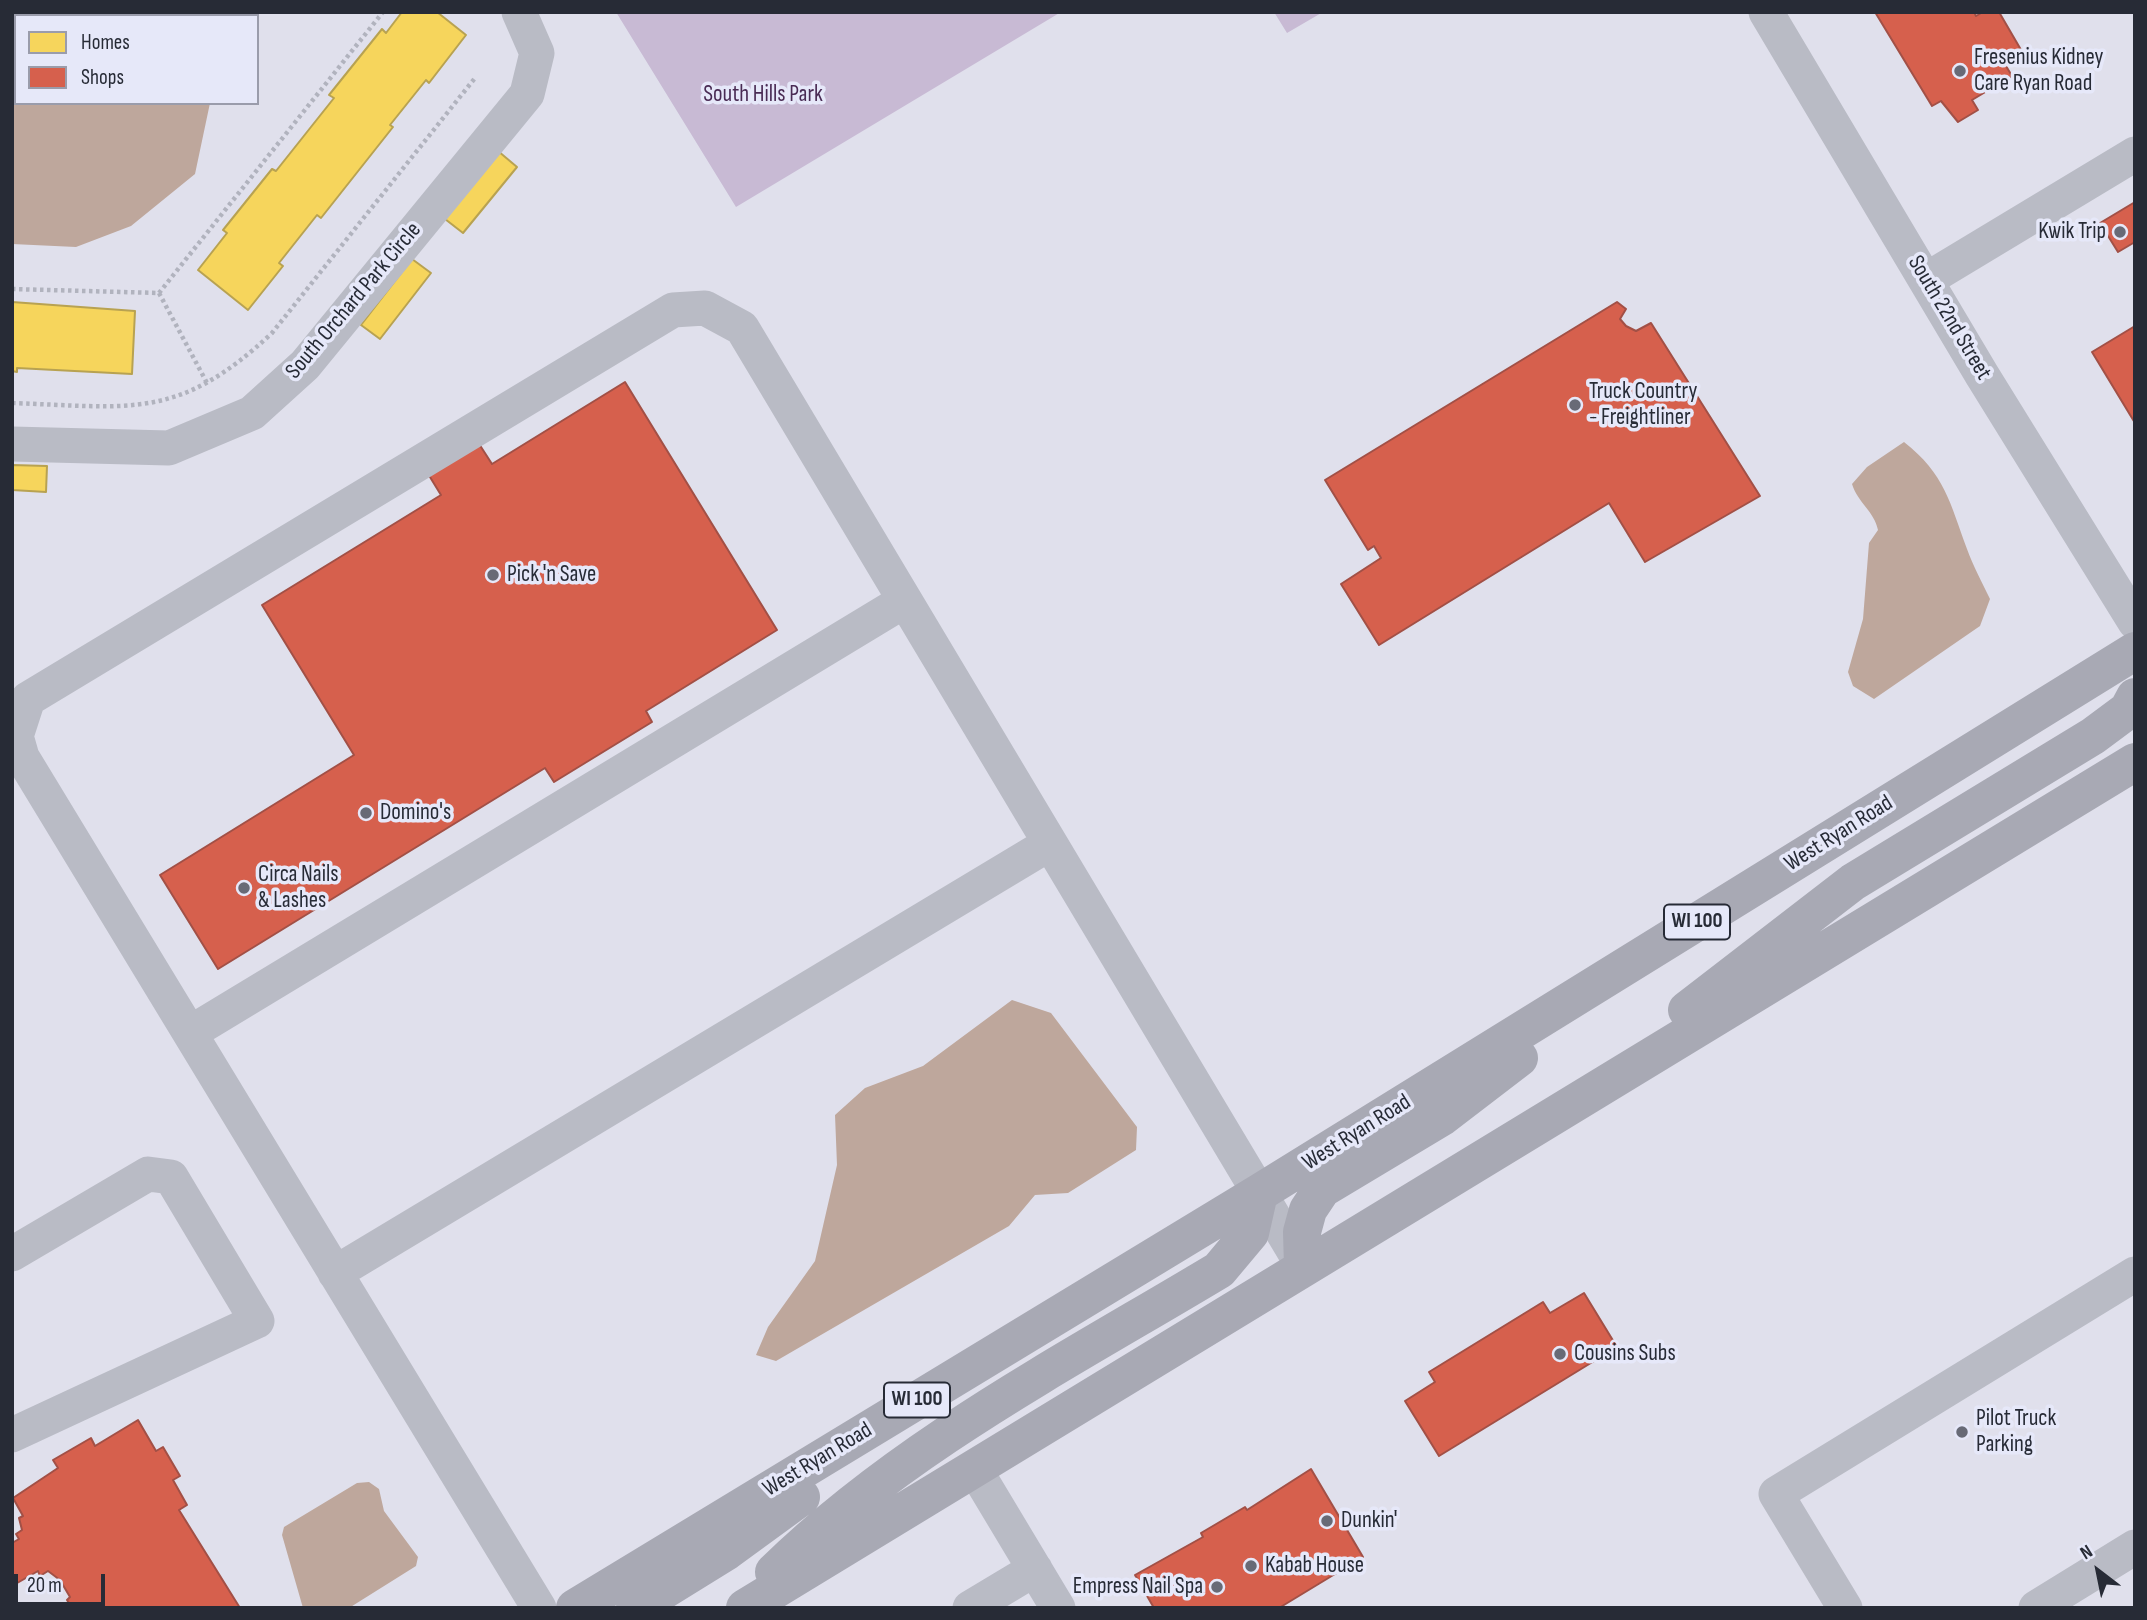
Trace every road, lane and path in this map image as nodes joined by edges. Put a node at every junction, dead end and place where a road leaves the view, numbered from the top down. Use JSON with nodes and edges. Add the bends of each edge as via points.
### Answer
{"nodes":[{"id":1,"x":383,"y":12,"type":"edge"},
{"id":2,"x":519,"y":12,"type":"edge"},
{"id":3,"x":1766,"y":12,"type":"edge"},
{"id":4,"x":475,"y":78,"type":"dead end"},
{"id":5,"x":2135,"y":154,"type":"edge"},
{"id":6,"x":1926,"y":280,"type":"junction"},
{"id":7,"x":12,"y":289,"type":"edge"},
{"id":8,"x":159,"y":293,"type":"junction"},
{"id":9,"x":207,"y":383,"type":"junction"},
{"id":10,"x":12,"y":403,"type":"edge"},
{"id":11,"x":12,"y":444,"type":"edge"},
{"id":12,"x":904,"y":601,"type":"junction"},
{"id":13,"x":2135,"y":622,"type":"edge"},
{"id":14,"x":2135,"y":651,"type":"edge"},
{"id":15,"x":2135,"y":697,"type":"edge"},
{"id":16,"x":2135,"y":762,"type":"edge"},
{"id":17,"x":1049,"y":844,"type":"junction"},
{"id":18,"x":1602,"y":981,"type":"junction"},
{"id":19,"x":190,"y":1033,"type":"junction"},
{"id":20,"x":1623,"y":1073,"type":"junction"},
{"id":21,"x":1259,"y":1193,"type":"junction"},
{"id":22,"x":12,"y":1254,"type":"edge"},
{"id":23,"x":1303,"y":1266,"type":"junction"},
{"id":24,"x":335,"y":1273,"type":"junction"},
{"id":25,"x":2135,"y":1274,"type":"edge"},
{"id":26,"x":897,"y":1412,"type":"junction"},
{"id":27,"x":12,"y":1435,"type":"edge"},
{"id":28,"x":974,"y":1468,"type":"junction"},
{"id":29,"x":2135,"y":1547,"type":"edge"},
{"id":30,"x":1035,"y":1569,"type":"junction"},
{"id":31,"x":539,"y":1608,"type":"edge"},
{"id":32,"x":575,"y":1608,"type":"edge"},
{"id":33,"x":635,"y":1608,"type":"edge"},
{"id":34,"x":738,"y":1608,"type":"edge"},
{"id":35,"x":745,"y":1608,"type":"edge"},
{"id":36,"x":970,"y":1608,"type":"edge"},
{"id":37,"x":1058,"y":1608,"type":"edge"},
{"id":38,"x":1845,"y":1608,"type":"edge"},
{"id":39,"x":2036,"y":1608,"type":"edge"}],
"edges":[{"from":1,"to":8,"type":"path"},
{"from":2,"to":11,"type":"street","name":"South Orchard Park Circle","via":[[537,53],[527,94],[305,365],[252,413],[169,448]]},
{"from":3,"to":6,"type":"street","name":"South 22nd Street"},
{"from":4,"to":9,"type":"path","via":[[272,333]]},
{"from":5,"to":6,"type":"street"},
{"from":6,"to":13,"type":"street","name":"South 22nd Street"},
{"from":7,"to":8,"type":"path"},
{"from":8,"to":9,"type":"path"},
{"from":9,"to":10,"type":"path","via":[[176,399],[131,407]]},
{"from":12,"to":17,"type":"street"},
{"from":12,"to":19,"type":"street"},
{"from":12,"to":19,"type":"street","via":[[742,328],[705,308],[673,310],[28,699],[16,736],[22,757]]},
{"from":14,"to":18,"type":"main road","name":"West Ryan Road","number":"WI 100"},
{"from":15,"to":20,"type":"main road","via":[[2129,710],[2093,736],[1853,882],[1695,1002]]},
{"from":16,"to":20,"type":"main road"},
{"from":17,"to":21,"type":"street"},
{"from":17,"to":24,"type":"street"},
{"from":18,"to":21,"type":"main road","name":"West Ryan Road","number":"WI 100"},
{"from":18,"to":23,"type":"main road","via":[[1542,1040],[1442,1117],[1322,1189],[1308,1210],[1302,1232]]},
{"from":19,"to":24,"type":"street"},
{"from":20,"to":23,"type":"main road"},
{"from":21,"to":23,"type":"street"},
{"from":21,"to":26,"type":"main road","name":"West Ryan Road","number":"WI 100"},
{"from":21,"to":34,"type":"main road","via":[[1250,1233],[1219,1270],[921,1450],[812,1535]]},
{"from":22,"to":27,"type":"street","via":[[148,1174],[171,1177],[257,1321]]},
{"from":23,"to":28,"type":"main road"},
{"from":24,"to":31,"type":"street"},
{"from":25,"to":38,"type":"street","via":[[1776,1494]]},
{"from":26,"to":32,"type":"main road","name":"West Ryan Road","number":"WI 100"},
{"from":26,"to":33,"type":"main road","via":[[813,1487],[727,1551]]},
{"from":28,"to":30,"type":"street"},
{"from":28,"to":35,"type":"main road"},
{"from":29,"to":39,"type":"street"},
{"from":30,"to":36,"type":"street"},
{"from":30,"to":37,"type":"street"}]}
